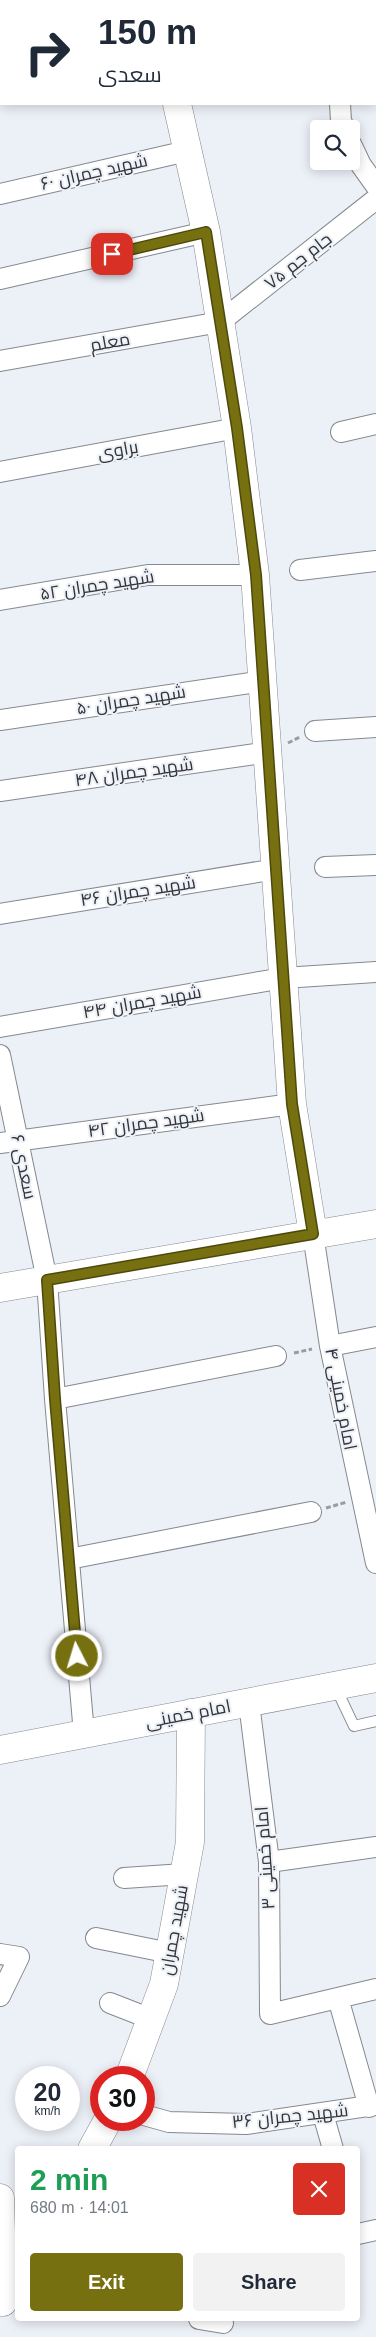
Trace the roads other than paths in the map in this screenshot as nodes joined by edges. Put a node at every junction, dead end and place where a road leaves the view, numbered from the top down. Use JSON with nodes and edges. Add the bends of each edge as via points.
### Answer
{"nodes":[{"id":1,"x":177,"y":105,"type":"edge"},
{"id":2,"x":340,"y":105,"type":"edge"},
{"id":3,"x":341,"y":120,"type":"edge"},
{"id":4,"x":188,"y":151,"type":"junction"},
{"id":5,"x":360,"y":163,"type":"edge"},
{"id":6,"x":376,"y":186,"type":"edge"},
{"id":7,"x":0,"y":194,"type":"edge"},
{"id":8,"x":376,"y":199,"type":"edge"},
{"id":9,"x":206,"y":232,"type":"junction"},
{"id":10,"x":0,"y":279,"type":"edge"},
{"id":11,"x":220,"y":322,"type":"junction"},
{"id":12,"x":0,"y":361,"type":"edge"},
{"id":13,"x":376,"y":424,"type":"edge"},
{"id":14,"x":237,"y":428,"type":"junction"},
{"id":15,"x":341,"y":432,"type":"dead end"},
{"id":16,"x":0,"y":472,"type":"edge"},
{"id":17,"x":376,"y":561,"type":"edge"},
{"id":18,"x":300,"y":570,"type":"dead end"},
{"id":19,"x":256,"y":575,"type":"junction"},
{"id":20,"x":0,"y":600,"type":"edge"},
{"id":21,"x":263,"y":681,"type":"junction"},
{"id":22,"x":0,"y":720,"type":"edge"},
{"id":23,"x":376,"y":726,"type":"edge"},
{"id":24,"x":315,"y":730,"type":"road end"},
{"id":25,"x":269,"y":752,"type":"junction"},
{"id":26,"x":0,"y":791,"type":"edge"},
{"id":27,"x":376,"y":864,"type":"edge"},
{"id":28,"x":325,"y":867,"type":"dead end"},
{"id":29,"x":276,"y":869,"type":"junction"},
{"id":30,"x":0,"y":914,"type":"edge"},
{"id":31,"x":376,"y":972,"type":"edge"},
{"id":32,"x":283,"y":978,"type":"junction"},
{"id":33,"x":0,"y":1027,"type":"edge"},
{"id":34,"x":0,"y":1054,"type":"edge"},
{"id":35,"x":292,"y":1104,"type":"junction"},
{"id":36,"x":9,"y":1142,"type":"edge"},
{"id":37,"x":376,"y":1224,"type":"edge"},
{"id":38,"x":313,"y":1234,"type":"junction"},
{"id":39,"x":47,"y":1280,"type":"junction"},
{"id":40,"x":0,"y":1288,"type":"edge"},
{"id":41,"x":376,"y":1337,"type":"edge"},
{"id":42,"x":330,"y":1346,"type":"junction"},
{"id":43,"x":276,"y":1356,"type":"road end"},
{"id":44,"x":55,"y":1399,"type":"junction"},
{"id":45,"x":369,"y":1496,"type":"edge"},
{"id":46,"x":311,"y":1512,"type":"road end"},
{"id":47,"x":69,"y":1559,"type":"junction"},
{"id":48,"x":376,"y":1563,"type":"edge"},
{"id":49,"x":376,"y":1678,"type":"edge"},
{"id":50,"x":334,"y":1686,"type":"junction"},
{"id":51,"x":248,"y":1703,"type":"junction"},
{"id":52,"x":191,"y":1713,"type":"junction"},
{"id":53,"x":376,"y":1721,"type":"edge"},
{"id":54,"x":84,"y":1734,"type":"junction"},
{"id":55,"x":0,"y":1750,"type":"edge"},
{"id":56,"x":376,"y":1847,"type":"edge"},
{"id":57,"x":269,"y":1862,"type":"junction"},
{"id":58,"x":184,"y":1874,"type":"junction"},
{"id":59,"x":124,"y":1878,"type":"dead end"},
{"id":60,"x":96,"y":1938,"type":"dead end"},
{"id":61,"x":170,"y":1953,"type":"junction"},
{"id":62,"x":10,"y":1955,"type":"edge"},
{"id":63,"x":376,"y":1990,"type":"edge"},
{"id":64,"x":0,"y":1996,"type":"edge"},
{"id":65,"x":338,"y":1998,"type":"junction"},
{"id":66,"x":110,"y":2003,"type":"dead end"},
{"id":67,"x":151,"y":2019,"type":"junction"},
{"id":68,"x":134,"y":2066,"type":"edge"},
{"id":69,"x":372,"y":2106,"type":"edge"},
{"id":70,"x":323,"y":2114,"type":"junction"},
{"id":71,"x":155,"y":2118,"type":"edge"},
{"id":72,"x":102,"y":2131,"type":"edge"},
{"id":73,"x":94,"y":2146,"type":"edge"},
{"id":74,"x":332,"y":2146,"type":"edge"},
{"id":75,"x":6,"y":2205,"type":"edge"},
{"id":76,"x":376,"y":2230,"type":"edge"},
{"id":77,"x":360,"y":2234,"type":"edge"},
{"id":78,"x":10,"y":2303,"type":"edge"},
{"id":79,"x":211,"y":2321,"type":"edge"},
{"id":80,"x":223,"y":2323,"type":"dead end"}],
"edges":[{"from":1,"to":4,"type":"street"},
{"from":2,"to":3,"type":"street"},
{"from":4,"to":7,"type":"street","name":"شهید چمران ۶۰"},
{"from":4,"to":9,"type":"street"},
{"from":5,"to":6,"type":"street"},
{"from":8,"to":11,"type":"street","name":"جام جم ۷۵"},
{"from":9,"to":10,"type":"street"},
{"from":9,"to":11,"type":"street"},
{"from":11,"to":12,"type":"street","name":"معلم"},
{"from":11,"to":14,"type":"street"},
{"from":13,"to":15,"type":"street"},
{"from":14,"to":16,"type":"street","name":"براوی"},
{"from":14,"to":19,"type":"street"},
{"from":17,"to":18,"type":"street"},
{"from":19,"to":20,"type":"street","name":"شهید چمران ۵۲","via":[[148,575]]},
{"from":19,"to":21,"type":"street"},
{"from":21,"to":22,"type":"street","name":"شهید چمران ۵۰"},
{"from":21,"to":25,"type":"street"},
{"from":23,"to":24,"type":"street"},
{"from":25,"to":26,"type":"street","name":"شهید چمران ۴۸"},
{"from":25,"to":29,"type":"street"},
{"from":27,"to":28,"type":"street"},
{"from":29,"to":30,"type":"street","name":"شهید چمران ۴۶"},
{"from":29,"to":32,"type":"street"},
{"from":31,"to":32,"type":"street","name":"شهید چمران ۴۴"},
{"from":32,"to":33,"type":"street","name":"شهید چمران ۴۴"},
{"from":32,"to":35,"type":"street"},
{"from":34,"to":36,"type":"street","name":"سعدی ۶"},
{"from":35,"to":36,"type":"street","name":"شهید چمران ۴۲"},
{"from":35,"to":38,"type":"street"},
{"from":36,"to":39,"type":"street","name":"سعدی ۶"},
{"from":37,"to":38,"type":"street"},
{"from":38,"to":39,"type":"street"},
{"from":38,"to":42,"type":"street","name":"امام خمینی ۴"},
{"from":39,"to":40,"type":"street"},
{"from":39,"to":44,"type":"street","name":"سعدی ۶"},
{"from":41,"to":42,"type":"street"},
{"from":42,"to":45,"type":"street","name":"امام خمینی ۴"},
{"from":43,"to":44,"type":"street"},
{"from":44,"to":47,"type":"street","name":"سعدی ۶"},
{"from":45,"to":48,"type":"street","name":"امام خمینی ۴"},
{"from":46,"to":47,"type":"street"},
{"from":47,"to":54,"type":"street","name":"سعدی ۶"},
{"from":49,"to":50,"type":"street","name":"امام خمینی"},
{"from":50,"to":51,"type":"street","name":"امام خمینی"},
{"from":50,"to":53,"type":"lane","via":[[354,1726]]},
{"from":51,"to":52,"type":"street","name":"امام خمینی"},
{"from":51,"to":57,"type":"street","name":"امام خمینی ۳"},
{"from":52,"to":54,"type":"street","name":"امام خمینی"},
{"from":52,"to":58,"type":"street","name":"شهید چمران","via":[[190,1842]]},
{"from":54,"to":55,"type":"street","name":"امام خمینی"},
{"from":56,"to":57,"type":"street"},
{"from":57,"to":65,"type":"street","name":"امام خمینی ۳","via":[[270,2014]]},
{"from":58,"to":59,"type":"street"},
{"from":58,"to":61,"type":"street","name":"شهید چمران"},
{"from":60,"to":61,"type":"street"},
{"from":61,"to":67,"type":"street","name":"شهید چمران","via":[[164,1984]]},
{"from":62,"to":64,"type":"street"},
{"from":63,"to":65,"type":"street"},
{"from":65,"to":69,"type":"street"},
{"from":66,"to":67,"type":"street"},
{"from":67,"to":68,"type":"street","name":"شهید چمران"},
{"from":69,"to":70,"type":"street","name":"شهید چمران ۳۶"},
{"from":70,"to":71,"type":"street","name":"شهید چمران ۳۶","via":[[246,2124],[170,2122]]},
{"from":70,"to":74,"type":"street"},
{"from":72,"to":73,"type":"street"},
{"from":75,"to":78,"type":"street"},
{"from":76,"to":77,"type":"street"},
{"from":79,"to":80,"type":"street"}]}
